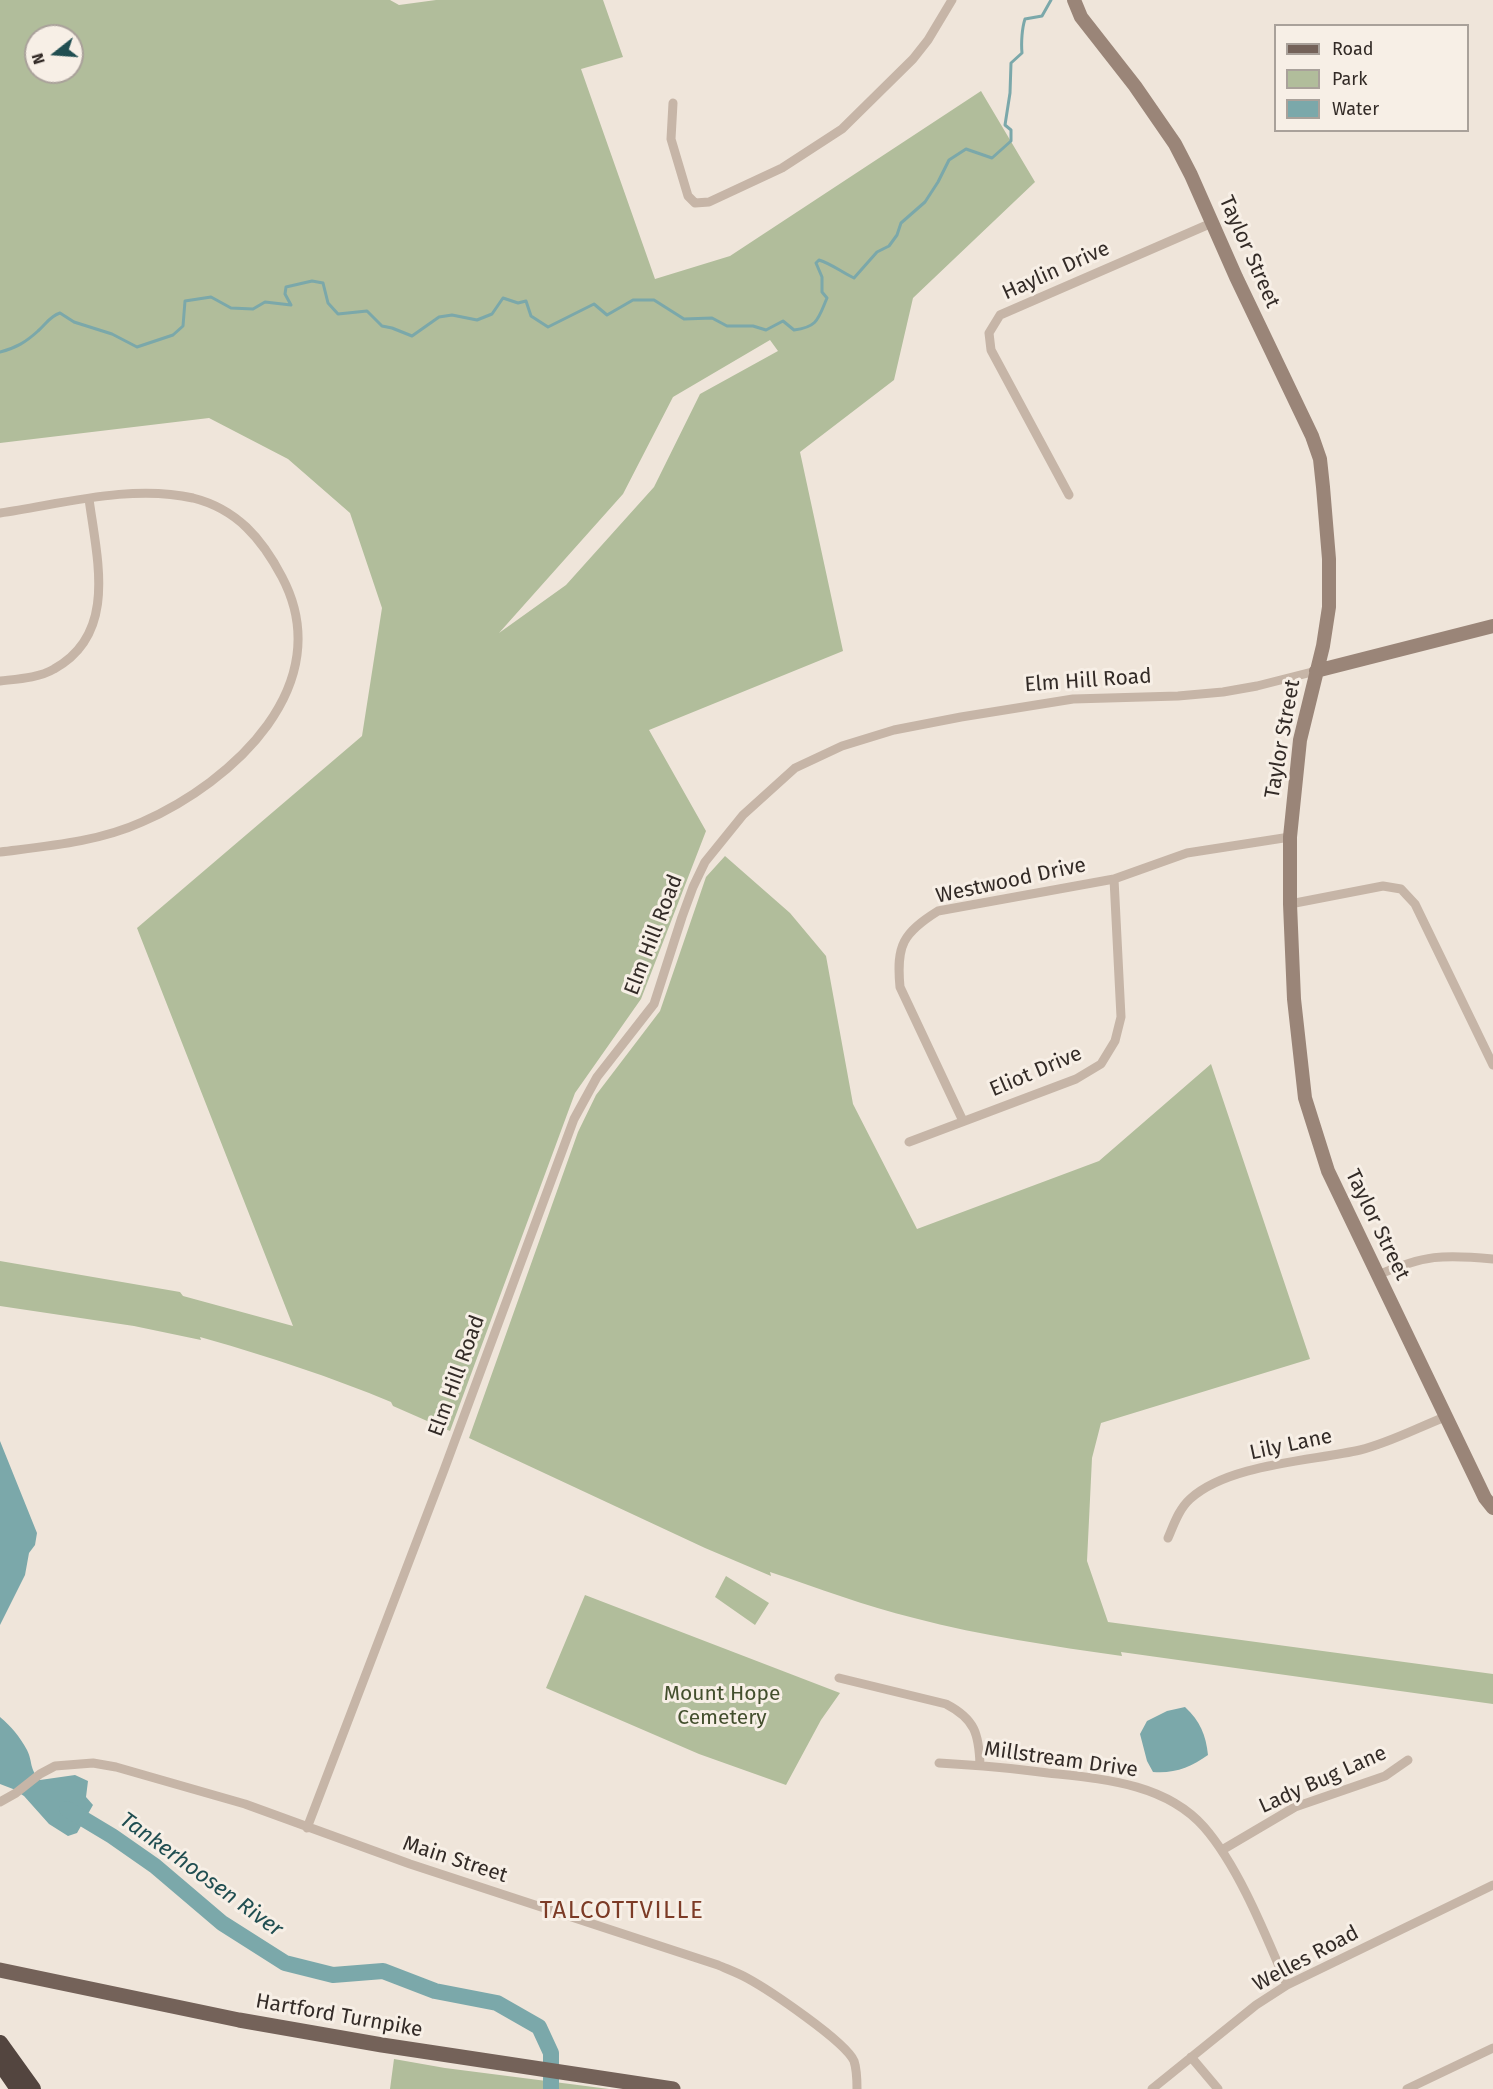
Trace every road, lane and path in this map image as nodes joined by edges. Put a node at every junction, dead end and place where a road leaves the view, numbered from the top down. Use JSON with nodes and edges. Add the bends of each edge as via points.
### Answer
{"nodes":[{"id":1,"x":952,"y":0,"type":"edge"},
{"id":2,"x":1074,"y":0,"type":"edge"},
{"id":3,"x":673,"y":103,"type":"dead end"},
{"id":4,"x":1214,"y":222,"type":"junction"},
{"id":5,"x":1069,"y":495,"type":"dead end"},
{"id":6,"x":89,"y":499,"type":"junction"},
{"id":7,"x":0,"y":513,"type":"edge"},
{"id":8,"x":1493,"y":626,"type":"edge"},
{"id":9,"x":1316,"y":671,"type":"junction"},
{"id":10,"x":0,"y":681,"type":"edge"},
{"id":11,"x":1290,"y":837,"type":"junction"},
{"id":12,"x":0,"y":852,"type":"edge"},
{"id":13,"x":1114,"y":879,"type":"junction"},
{"id":14,"x":1290,"y":904,"type":"junction"},
{"id":15,"x":1493,"y":1065,"type":"edge"},
{"id":16,"x":963,"y":1121,"type":"junction"},
{"id":17,"x":909,"y":1142,"type":"dead end"},
{"id":18,"x":1493,"y":1259,"type":"edge"},
{"id":19,"x":1378,"y":1275,"type":"junction"},
{"id":20,"x":1445,"y":1417,"type":"junction"},
{"id":21,"x":1493,"y":1508,"type":"edge"},
{"id":22,"x":1168,"y":1538,"type":"dead end"},
{"id":23,"x":839,"y":1678,"type":"dead end"},
{"id":24,"x":1408,"y":1760,"type":"dead end"},
{"id":25,"x":939,"y":1763,"type":"dead end"},
{"id":26,"x":980,"y":1765,"type":"junction"},
{"id":27,"x":0,"y":1802,"type":"edge"},
{"id":28,"x":308,"y":1828,"type":"junction"},
{"id":29,"x":1222,"y":1850,"type":"junction"},
{"id":30,"x":1493,"y":1885,"type":"edge"},
{"id":31,"x":0,"y":1970,"type":"edge"},
{"id":32,"x":1287,"y":1985,"type":"junction"},
{"id":33,"x":0,"y":2043,"type":"edge"},
{"id":34,"x":1493,"y":2048,"type":"edge"},
{"id":35,"x":1191,"y":2057,"type":"junction"},
{"id":36,"x":0,"y":2063,"type":"edge"},
{"id":37,"x":18,"y":2089,"type":"edge"},
{"id":38,"x":33,"y":2089,"type":"edge"},
{"id":39,"x":673,"y":2089,"type":"edge"},
{"id":40,"x":857,"y":2089,"type":"edge"},
{"id":41,"x":1152,"y":2089,"type":"edge"},
{"id":42,"x":1218,"y":2089,"type":"edge"},
{"id":43,"x":1407,"y":2089,"type":"edge"}],
"edges":[{"from":1,"to":3,"type":"street","via":[[913,59],[842,129],[782,168],[709,202],[695,203],[688,196],[671,139]]},
{"from":2,"to":4,"type":"street","name":"Taylor Street","via":[[1081,17],[1174,144]]},
{"from":4,"to":5,"type":"street","name":"Haylin Drive","via":[[1000,315],[989,333],[991,350]]},
{"from":4,"to":9,"type":"street","name":"Taylor Street","via":[[1320,459],[1329,598]]},
{"from":6,"to":7,"type":"street"},
{"from":6,"to":10,"type":"street","via":[[99,569],[99,602],[90,634],[73,656],[52,670]]},
{"from":6,"to":12,"type":"street","via":[[133,492],[195,499],[224,510],[249,529],[268,551],[286,584],[298,638],[294,671],[270,724],[203,789],[141,823],[109,834]]},
{"from":8,"to":9,"type":"street","name":"Elm Hill Road"},
{"from":9,"to":11,"type":"street","name":"Taylor Street","via":[[1300,740]]},
{"from":9,"to":28,"type":"street","name":"Elm Hill Road","via":[[1223,692],[1038,703],[894,730],[842,746],[795,768],[743,815],[705,862],[693,887],[654,1004],[597,1077],[574,1119]]},
{"from":11,"to":13,"type":"street","name":"Westwood Drive","via":[[1187,853]]},
{"from":11,"to":14,"type":"street","name":"Taylor Street"},
{"from":13,"to":16,"type":"street","name":"Eliot Drive","via":[[1121,1017],[1115,1041],[1101,1064],[1076,1079]]},
{"from":13,"to":16,"type":"street","name":"Westwood Drive","via":[[938,910],[916,925],[904,941],[898,963],[900,987]]},
{"from":14,"to":15,"type":"street","via":[[1383,886],[1401,889],[1415,904]]},
{"from":14,"to":19,"type":"street","name":"Taylor Street","via":[[1293,999],[1305,1098],[1328,1171]]},
{"from":16,"to":17,"type":"street","name":"Eliot Drive"},
{"from":18,"to":19,"type":"street","via":[[1432,1256]]},
{"from":19,"to":20,"type":"street","name":"Taylor Street"},
{"from":20,"to":21,"type":"street","name":"Taylor Street"},
{"from":20,"to":22,"type":"street","name":"Lily Lane","via":[[1361,1449],[1264,1467],[1203,1489],[1176,1517]]},
{"from":23,"to":26,"type":"street","via":[[946,1704],[962,1712],[974,1726]]},
{"from":24,"to":29,"type":"street","name":"Lady Bug Lane","via":[[1385,1776],[1295,1808]]},
{"from":25,"to":26,"type":"street","name":"Millstream Drive"},
{"from":26,"to":29,"type":"street","name":"Millstream Drive","via":[[1123,1783],[1156,1794],[1203,1826]]},
{"from":27,"to":28,"type":"street","name":"Main Street","via":[[56,1766],[93,1762],[245,1804]]},
{"from":28,"to":40,"type":"street","name":"Main Street","via":[[747,1978],[843,2046],[853,2060]]},
{"from":29,"to":32,"type":"street","name":"Millstream Drive"},
{"from":30,"to":32,"type":"street","name":"Welles Road"},
{"from":31,"to":39,"type":"main road","name":"Hartford Turnpike","via":[[250,2022]]},
{"from":32,"to":35,"type":"street","name":"Welles Road"},
{"from":33,"to":38,"type":"highway"},
{"from":34,"to":43,"type":"street"},
{"from":35,"to":41,"type":"street","name":"Welles Road"},
{"from":35,"to":42,"type":"street"},
{"from":36,"to":37,"type":"highway"}]}
